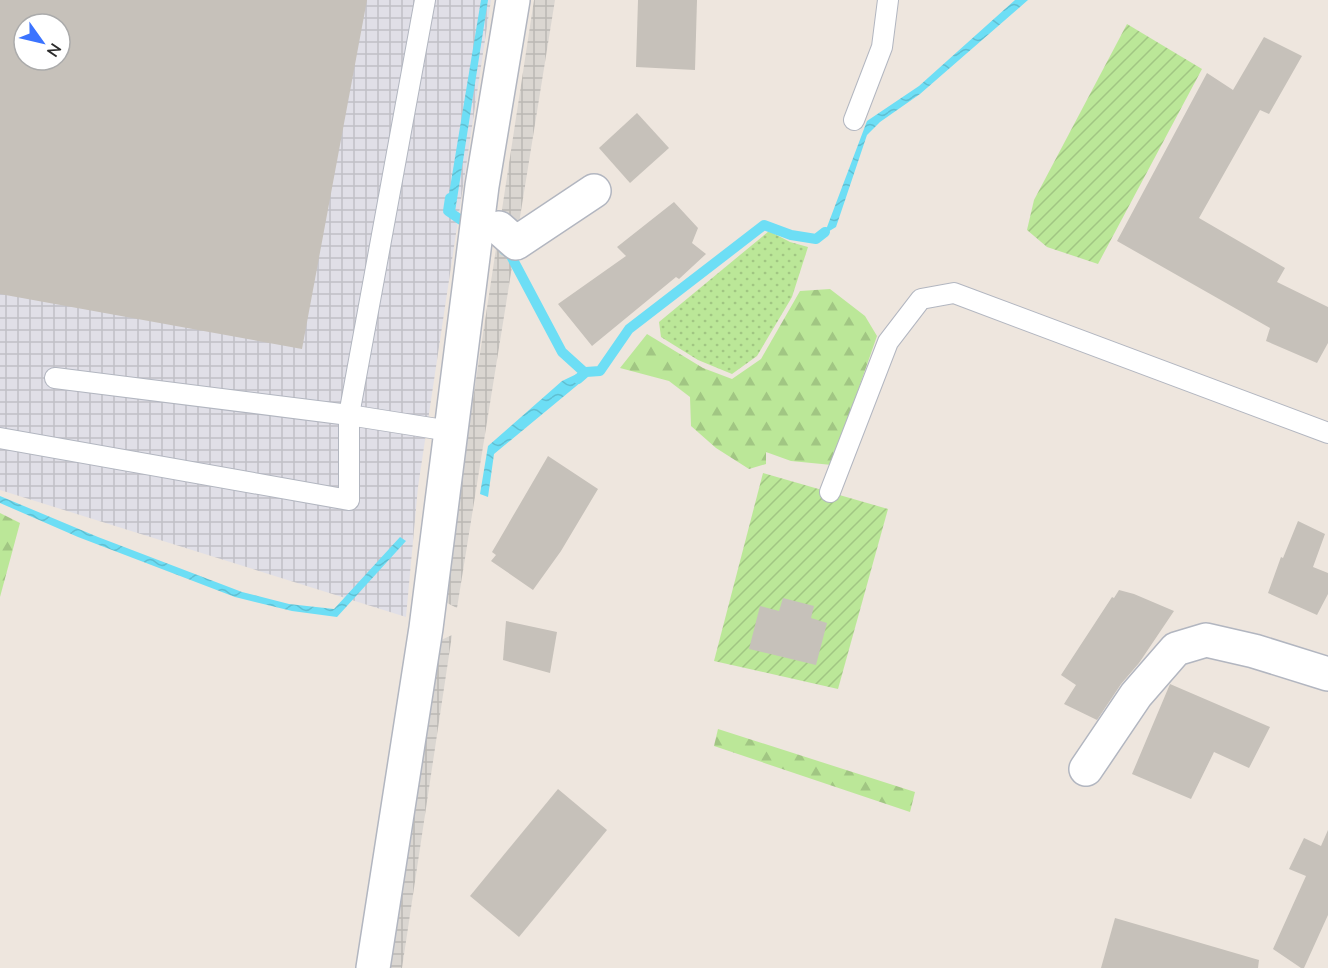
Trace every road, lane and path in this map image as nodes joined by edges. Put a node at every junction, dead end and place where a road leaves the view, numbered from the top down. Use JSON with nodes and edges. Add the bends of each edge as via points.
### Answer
{"nodes":[{"id":1,"x":425,"y":0,"type":"edge"},
{"id":2,"x":513,"y":0,"type":"edge"},
{"id":3,"x":888,"y":0,"type":"edge"},
{"id":4,"x":854,"y":120,"type":"dead end"},
{"id":5,"x":594,"y":191,"type":"dead end"},
{"id":6,"x":498,"y":228,"type":"dead end"},
{"id":7,"x":55,"y":378,"type":"dead end"},
{"id":8,"x":349,"y":415,"type":"junction"},
{"id":9,"x":450,"y":430,"type":"junction"},
{"id":10,"x":1328,"y":433,"type":"edge"},
{"id":11,"x":0,"y":438,"type":"edge"},
{"id":12,"x":830,"y":492,"type":"dead end"},
{"id":13,"x":1328,"y":675,"type":"edge"},
{"id":14,"x":1086,"y":769,"type":"dead end"},
{"id":15,"x":373,"y":968,"type":"edge"}],
"edges":[{"from":1,"to":8,"type":"lane"},
{"from":2,"to":9,"type":"street","via":[[482,186]]},
{"from":3,"to":4,"type":"lane","via":[[882,47]]},
{"from":5,"to":6,"type":"street","via":[[516,243]]},
{"from":7,"to":8,"type":"lane"},
{"from":8,"to":9,"type":"lane"},
{"from":8,"to":11,"type":"lane","via":[[349,500]]},
{"from":9,"to":15,"type":"street","via":[[426,628]]},
{"from":10,"to":12,"type":"lane","via":[[954,293],[921,299],[888,342]]},
{"from":13,"to":14,"type":"street","via":[[1206,640],[1176,649],[1136,695]]}]}
